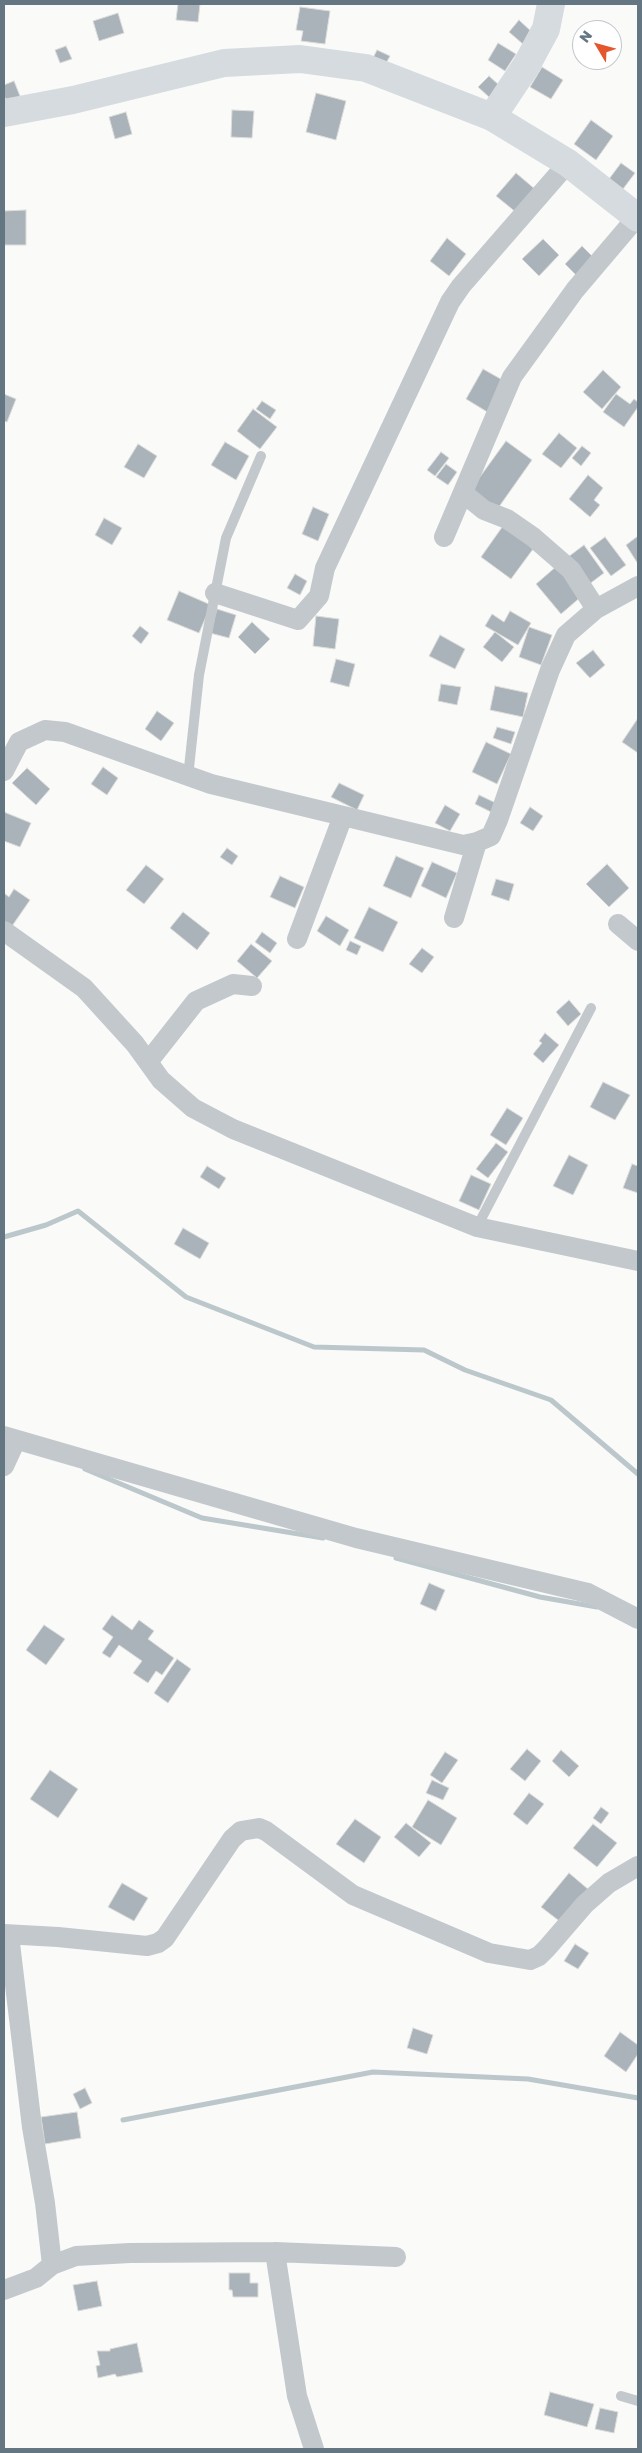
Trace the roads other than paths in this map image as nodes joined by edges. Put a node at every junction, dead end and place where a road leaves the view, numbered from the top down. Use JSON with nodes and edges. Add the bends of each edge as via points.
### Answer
{"nodes":[{"id":1,"x":551,"y":4,"type":"edge"},
{"id":2,"x":4,"y":112,"type":"edge"},
{"id":3,"x":492,"y":117,"type":"junction"},
{"id":4,"x":568,"y":163,"type":"junction"},
{"id":5,"x":638,"y":218,"type":"edge"},
{"id":6,"x":261,"y":456,"type":"dead end"},
{"id":7,"x":462,"y":493,"type":"junction"},
{"id":8,"x":444,"y":537,"type":"dead end"},
{"id":9,"x":638,"y":586,"type":"edge"},
{"id":10,"x":215,"y":593,"type":"junction"},
{"id":11,"x":596,"y":609,"type":"junction"},
{"id":12,"x":4,"y":771,"type":"edge"},
{"id":13,"x":188,"y":777,"type":"junction"},
{"id":14,"x":342,"y":816,"type":"junction"},
{"id":15,"x":477,"y":842,"type":"junction"},
{"id":16,"x":454,"y":918,"type":"dead end"},
{"id":17,"x":618,"y":924,"type":"dead end"},
{"id":18,"x":4,"y":931,"type":"edge"},
{"id":19,"x":297,"y":939,"type":"dead end"},
{"id":20,"x":638,"y":941,"type":"edge"},
{"id":21,"x":252,"y":986,"type":"dead end"},
{"id":22,"x":591,"y":1008,"type":"dead end"},
{"id":23,"x":148,"y":1062,"type":"junction"},
{"id":24,"x":477,"y":1227,"type":"junction"},
{"id":25,"x":638,"y":1261,"type":"edge"},
{"id":26,"x":10,"y":1438,"type":"edge"},
{"id":27,"x":4,"y":1466,"type":"edge"},
{"id":28,"x":638,"y":1619,"type":"edge"},
{"id":29,"x":638,"y":1866,"type":"edge"},
{"id":30,"x":6,"y":1934,"type":"edge"},
{"id":31,"x":274,"y":2252,"type":"junction"},
{"id":32,"x":396,"y":2257,"type":"dead end"},
{"id":33,"x":52,"y":2265,"type":"junction"},
{"id":34,"x":4,"y":2290,"type":"edge"},
{"id":35,"x":621,"y":2396,"type":"dead end"},
{"id":36,"x":638,"y":2401,"type":"edge"},
{"id":37,"x":314,"y":2449,"type":"edge"}],
"edges":[{"from":1,"to":3,"type":"main road","via":[[546,29]]},
{"from":2,"to":3,"type":"main road","via":[[74,100],[214,64],[300,59],[366,68]]},
{"from":3,"to":4,"type":"main road"},
{"from":4,"to":5,"type":"main road"},
{"from":4,"to":10,"type":"street","via":[[450,302],[325,568],[319,596],[298,620]]},
{"from":5,"to":7,"type":"street","via":[[576,290],[512,377]]},
{"from":6,"to":10,"type":"lane","via":[[226,538]]},
{"from":7,"to":8,"type":"street"},
{"from":7,"to":11,"type":"street","via":[[484,510],[507,519],[534,536],[571,570]]},
{"from":9,"to":11,"type":"street"},
{"from":10,"to":13,"type":"lane","via":[[199,675]]},
{"from":11,"to":15,"type":"street","via":[[566,635],[559,648],[498,820],[491,836]]},
{"from":12,"to":13,"type":"street","via":[[19,742],[45,730],[65,732]]},
{"from":13,"to":14,"type":"street"},
{"from":14,"to":15,"type":"street","via":[[463,845]]},
{"from":14,"to":19,"type":"street"},
{"from":15,"to":16,"type":"street"},
{"from":17,"to":20,"type":"street"},
{"from":18,"to":23,"type":"street","via":[[84,988]]},
{"from":21,"to":23,"type":"street","via":[[233,984],[196,1001]]},
{"from":22,"to":24,"type":"lane"},
{"from":23,"to":24,"type":"street","via":[[161,1080],[193,1108],[233,1129]]},
{"from":24,"to":25,"type":"street"},
{"from":26,"to":27,"type":"street"},
{"from":26,"to":28,"type":"street","via":[[356,1538],[588,1593]]},
{"from":29,"to":30,"type":"street","via":[[603,1888],[539,1956],[530,1960],[489,1952],[353,1895],[259,1828],[241,1831],[232,1839],[165,1938],[158,1943],[147,1946]]},
{"from":30,"to":33,"type":"street"},
{"from":31,"to":32,"type":"street"},
{"from":31,"to":33,"type":"street","via":[[76,2256]]},
{"from":31,"to":37,"type":"street","via":[[297,2396]]},
{"from":33,"to":34,"type":"street","via":[[36,2278]]},
{"from":35,"to":36,"type":"lane"}]}
